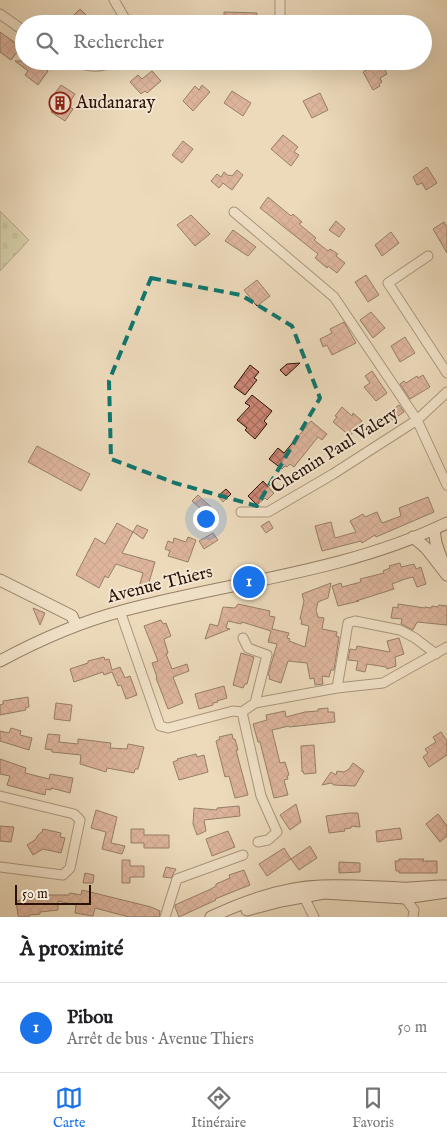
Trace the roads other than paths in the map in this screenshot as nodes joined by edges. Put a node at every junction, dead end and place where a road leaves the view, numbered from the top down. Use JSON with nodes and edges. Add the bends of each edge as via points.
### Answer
{"nodes":[{"id":1,"x":114,"y":0,"type":"edge"},
{"id":2,"x":280,"y":0,"type":"edge"},
{"id":3,"x":0,"y":14,"type":"edge"},
{"id":4,"x":124,"y":15,"type":"edge"},
{"id":5,"x":280,"y":15,"type":"edge"},
{"id":6,"x":15,"y":25,"type":"edge"},
{"id":7,"x":234,"y":212,"type":"dead end"},
{"id":8,"x":428,"y":256,"type":"dead end"},
{"id":9,"x":447,"y":373,"type":"edge"},
{"id":10,"x":447,"y":392,"type":"edge"},
{"id":11,"x":417,"y":420,"type":"junction"},
{"id":12,"x":447,"y":485,"type":"edge"},
{"id":13,"x":241,"y":512,"type":"dead end"},
{"id":14,"x":447,"y":523,"type":"edge"},
{"id":15,"x":434,"y":529,"type":"junction"},
{"id":16,"x":413,"y":537,"type":"junction"},
{"id":17,"x":447,"y":575,"type":"edge"},
{"id":18,"x":0,"y":580,"type":"edge"},
{"id":19,"x":120,"y":611,"type":"junction"},
{"id":20,"x":76,"y":626,"type":"junction"},
{"id":21,"x":243,"y":638,"type":"dead end"},
{"id":22,"x":447,"y":647,"type":"edge"},
{"id":23,"x":436,"y":654,"type":"junction"},
{"id":24,"x":0,"y":661,"type":"edge"},
{"id":25,"x":337,"y":688,"type":"junction"},
{"id":26,"x":255,"y":703,"type":"junction"},
{"id":27,"x":242,"y":712,"type":"junction"},
{"id":28,"x":0,"y":796,"type":"edge"},
{"id":29,"x":258,"y":842,"type":"dead end"},
{"id":30,"x":243,"y":855,"type":"dead end"},
{"id":31,"x":0,"y":867,"type":"edge"},
{"id":32,"x":447,"y":886,"type":"edge"},
{"id":33,"x":303,"y":892,"type":"junction"},
{"id":34,"x":447,"y":892,"type":"edge"},
{"id":35,"x":404,"y":893,"type":"junction"},
{"id":36,"x":165,"y":917,"type":"edge"},
{"id":37,"x":211,"y":917,"type":"edge"},
{"id":38,"x":229,"y":917,"type":"edge"},
{"id":39,"x":314,"y":917,"type":"edge"},
{"id":40,"x":413,"y":917,"type":"edge"}],
"edges":[{"from":1,"to":4,"type":"street"},
{"from":2,"to":5,"type":"street"},
{"from":3,"to":6,"type":"street"},
{"from":7,"to":11,"type":"street","via":[[334,297]]},
{"from":8,"to":9,"type":"street","via":[[388,283]]},
{"from":10,"to":11,"type":"street","name":"Chemin Paul Valery"},
{"from":11,"to":12,"type":"street"},
{"from":11,"to":13,"type":"street","name":"Chemin Paul Valery","via":[[268,512]]},
{"from":14,"to":15,"type":"main road","name":"Avenue Thiers"},
{"from":15,"to":16,"type":"main road","name":"Avenue Thiers"},
{"from":15,"to":17,"type":"main road"},
{"from":16,"to":17,"type":"main road"},
{"from":16,"to":19,"type":"main road","name":"Avenue Thiers","via":[[331,564]]},
{"from":18,"to":20,"type":"main road","via":[[72,616]]},
{"from":19,"to":20,"type":"main road","name":"Avenue Thiers"},
{"from":19,"to":27,"type":"street","via":[[160,726],[168,728],[233,711]]},
{"from":20,"to":24,"type":"main road","name":"Avenue Thiers"},
{"from":21,"to":26,"type":"street","via":[[248,648],[267,655]]},
{"from":22,"to":23,"type":"street"},
{"from":23,"to":25,"type":"street","via":[[383,683]]},
{"from":23,"to":25,"type":"street","via":[[400,630],[356,621],[348,623]]},
{"from":25,"to":26,"type":"street"},
{"from":26,"to":27,"type":"street"},
{"from":27,"to":29,"type":"street","via":[[261,796],[276,832],[268,840]]},
{"from":28,"to":31,"type":"street","via":[[74,814],[80,820],[70,868],[63,874]]},
{"from":30,"to":36,"type":"street","via":[[177,879]]},
{"from":32,"to":35,"type":"main road"},
{"from":33,"to":35,"type":"main road","via":[[320,886]]},
{"from":33,"to":37,"type":"main road","via":[[277,893]]},
{"from":33,"to":38,"type":"main road"},
{"from":33,"to":39,"type":"street"},
{"from":34,"to":35,"type":"main road"},
{"from":35,"to":40,"type":"street","via":[[414,910]]}]}
